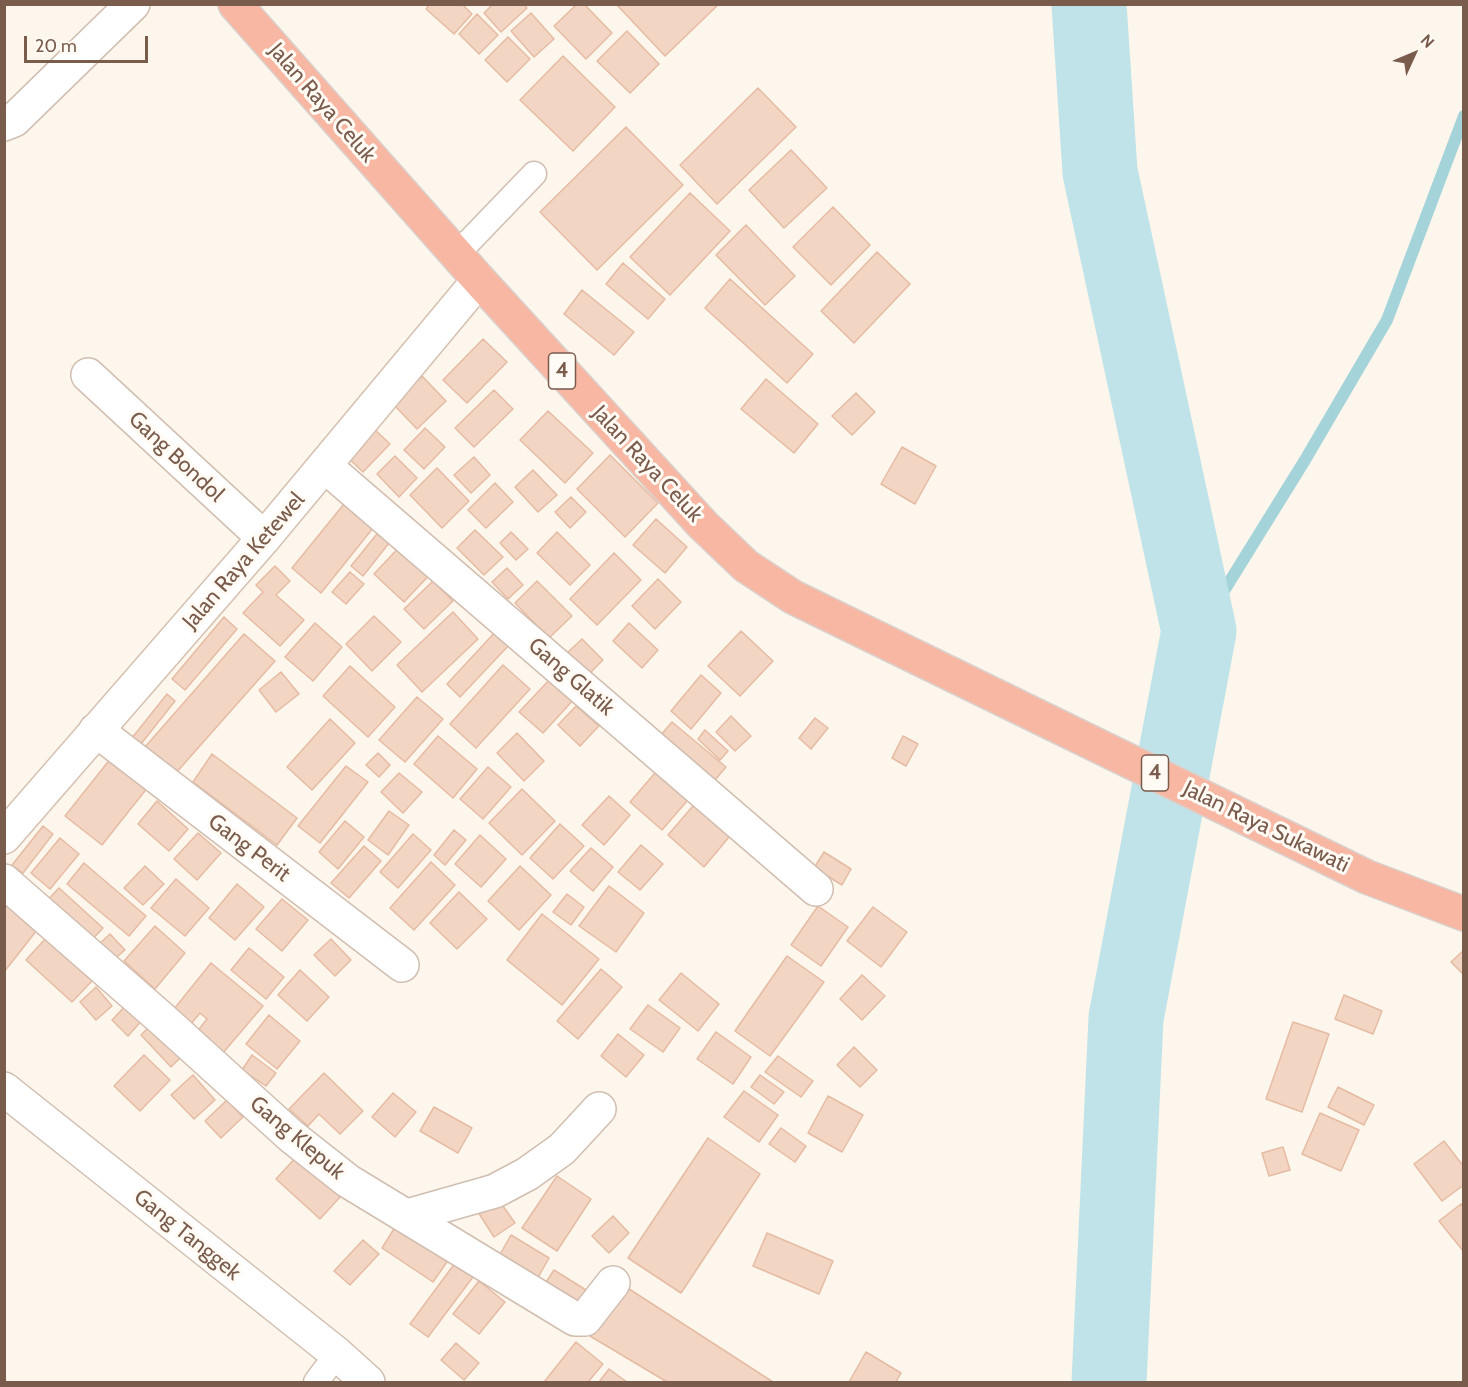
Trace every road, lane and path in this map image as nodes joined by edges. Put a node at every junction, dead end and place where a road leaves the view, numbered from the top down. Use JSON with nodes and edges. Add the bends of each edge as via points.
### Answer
{"nodes":[{"id":1,"x":133,"y":4,"type":"edge"},
{"id":2,"x":239,"y":6,"type":"edge"},
{"id":3,"x":4,"y":124,"type":"edge"},
{"id":4,"x":534,"y":174,"type":"dead end"},
{"id":5,"x":456,"y":255,"type":"junction"},
{"id":6,"x":479,"y":280,"type":"junction"},
{"id":7,"x":88,"y":375,"type":"dead end"},
{"id":8,"x":325,"y":466,"type":"junction"},
{"id":9,"x":264,"y":538,"type":"junction"},
{"id":10,"x":943,"y":669,"type":"joint"},
{"id":11,"x":96,"y":730,"type":"junction"},
{"id":12,"x":4,"y":837,"type":"edge"},
{"id":13,"x":4,"y":881,"type":"edge"},
{"id":14,"x":816,"y":889,"type":"dead end"},
{"id":15,"x":1464,"y":914,"type":"edge"},
{"id":16,"x":402,"y":965,"type":"dead end"},
{"id":17,"x":4,"y":1089,"type":"edge"},
{"id":18,"x":599,"y":1109,"type":"dead end"},
{"id":19,"x":407,"y":1216,"type":"junction"},
{"id":20,"x":613,"y":1283,"type":"dead end"},
{"id":21,"x":337,"y":1354,"type":"junction"},
{"id":22,"x":316,"y":1383,"type":"edge"},
{"id":23,"x":368,"y":1383,"type":"edge"}],
"edges":[{"from":1,"to":3,"type":"street","via":[[14,120]]},
{"from":2,"to":5,"type":"highway","name":"Jalan Raya Celuk","number":"4"},
{"from":4,"to":5,"type":"lane"},
{"from":5,"to":6,"type":"highway","name":"Jalan Raya Celuk","number":"4"},
{"from":6,"to":8,"type":"street","name":"Jalan Raya Ketewel"},
{"from":6,"to":10,"type":"highway","name":"Jalan Raya Celuk","number":"4","via":[[703,525],[746,566],[793,597]]},
{"from":7,"to":9,"type":"street","name":"Gang Bondol"},
{"from":8,"to":9,"type":"street","name":"Jalan Raya Ketewel"},
{"from":8,"to":14,"type":"street","name":"Gang Glatik"},
{"from":9,"to":11,"type":"street","name":"Jalan Raya Ketewel"},
{"from":10,"to":15,"type":"highway","name":"Jalan Raya Sukawati","number":"4","via":[[1367,877]]},
{"from":11,"to":12,"type":"street","name":"Jalan Raya Ketewel"},
{"from":11,"to":16,"type":"street","name":"Gang Perit"},
{"from":13,"to":19,"type":"street","name":"Gang Klepuk","via":[[291,1136],[348,1181]]},
{"from":17,"to":21,"type":"street","name":"Gang Tanggek"},
{"from":18,"to":19,"type":"street","via":[[562,1149],[527,1174],[495,1191]]},
{"from":19,"to":20,"type":"street","name":"Gang Klepuk","via":[[575,1319],[585,1319]]},
{"from":21,"to":22,"type":"lane"},
{"from":21,"to":23,"type":"street","name":"Gang Tanggek"}]}
